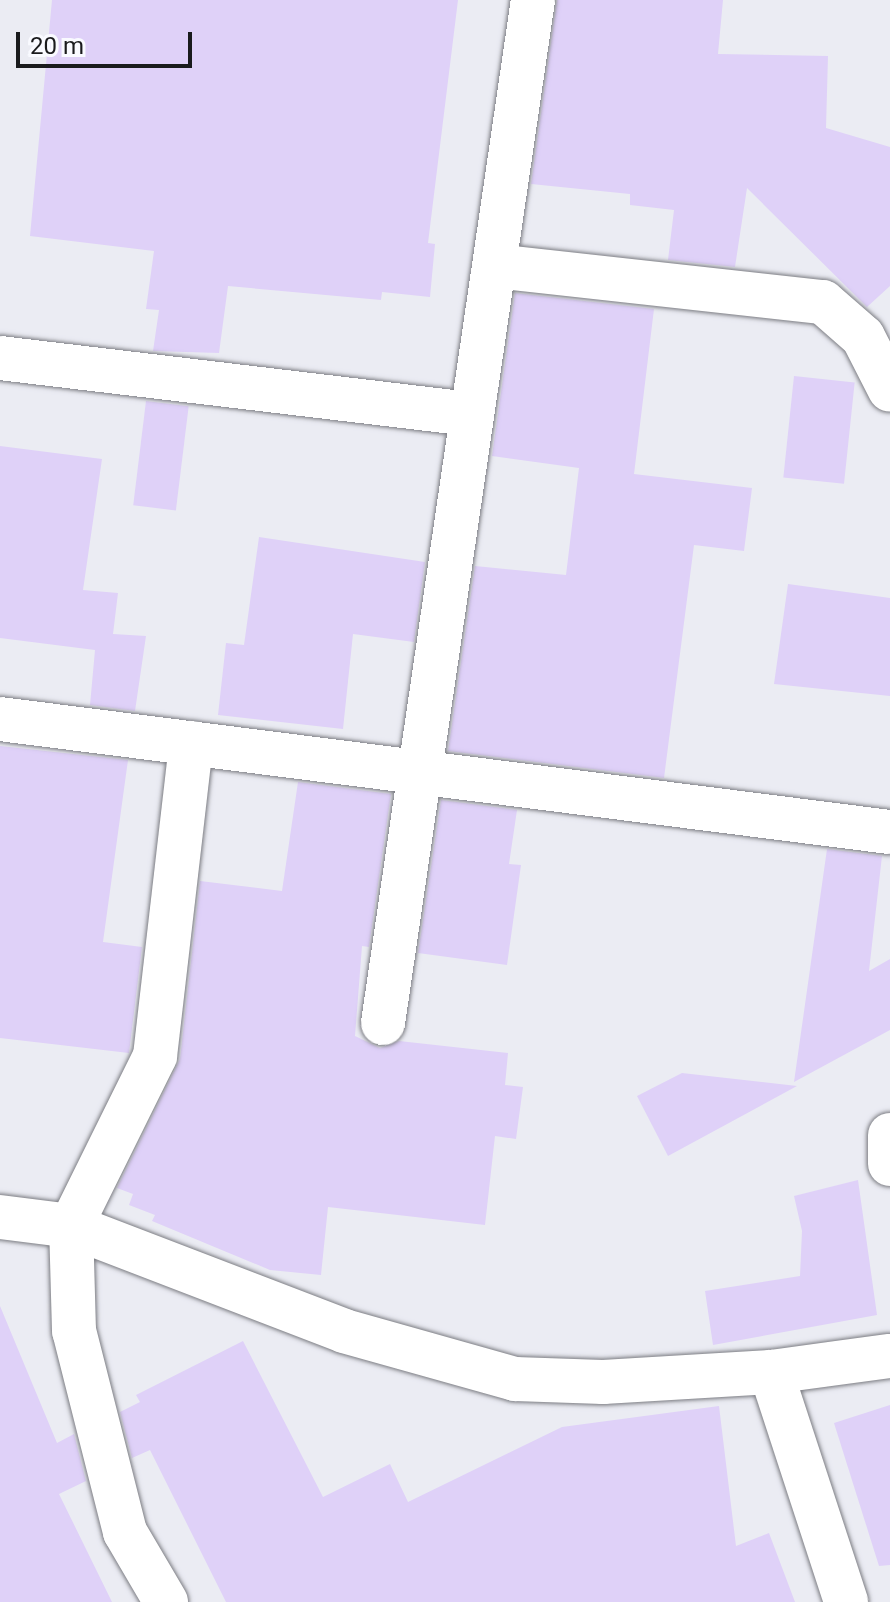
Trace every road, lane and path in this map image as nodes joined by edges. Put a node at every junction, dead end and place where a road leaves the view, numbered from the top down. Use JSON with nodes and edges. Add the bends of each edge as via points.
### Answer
{"nodes":[{"id":1,"x":533,"y":0,"type":"edge"},
{"id":2,"x":495,"y":266,"type":"junction"},
{"id":3,"x":0,"y":358,"type":"edge"},
{"id":4,"x":890,"y":390,"type":"edge"},
{"id":5,"x":470,"y":414,"type":"junction"},
{"id":6,"x":0,"y":719,"type":"edge"},
{"id":7,"x":191,"y":743,"type":"junction"},
{"id":8,"x":422,"y":771,"type":"junction"},
{"id":9,"x":890,"y":832,"type":"edge"},
{"id":10,"x":383,"y":1023,"type":"dead end"},
{"id":11,"x":890,"y":1135,"type":"edge"},
{"id":12,"x":890,"y":1164,"type":"edge"},
{"id":13,"x":0,"y":1217,"type":"edge"},
{"id":14,"x":71,"y":1226,"type":"junction"},
{"id":15,"x":890,"y":1356,"type":"edge"},
{"id":16,"x":771,"y":1372,"type":"junction"},
{"id":17,"x":166,"y":1602,"type":"edge"},
{"id":18,"x":846,"y":1602,"type":"edge"}],
"edges":[{"from":1,"to":2,"type":"street"},
{"from":2,"to":4,"type":"street","via":[[823,302],[863,337]]},
{"from":2,"to":5,"type":"street"},
{"from":3,"to":5,"type":"street"},
{"from":5,"to":8,"type":"street"},
{"from":6,"to":7,"type":"street"},
{"from":7,"to":8,"type":"street"},
{"from":7,"to":14,"type":"street","via":[[155,1056]]},
{"from":8,"to":9,"type":"street"},
{"from":8,"to":10,"type":"street"},
{"from":11,"to":12,"type":"street"},
{"from":13,"to":14,"type":"street"},
{"from":14,"to":16,"type":"street","via":[[344,1331],[515,1379],[603,1382]]},
{"from":14,"to":17,"type":"street","via":[[78,1346],[125,1532]]},
{"from":15,"to":16,"type":"street"},
{"from":16,"to":18,"type":"street"}]}
